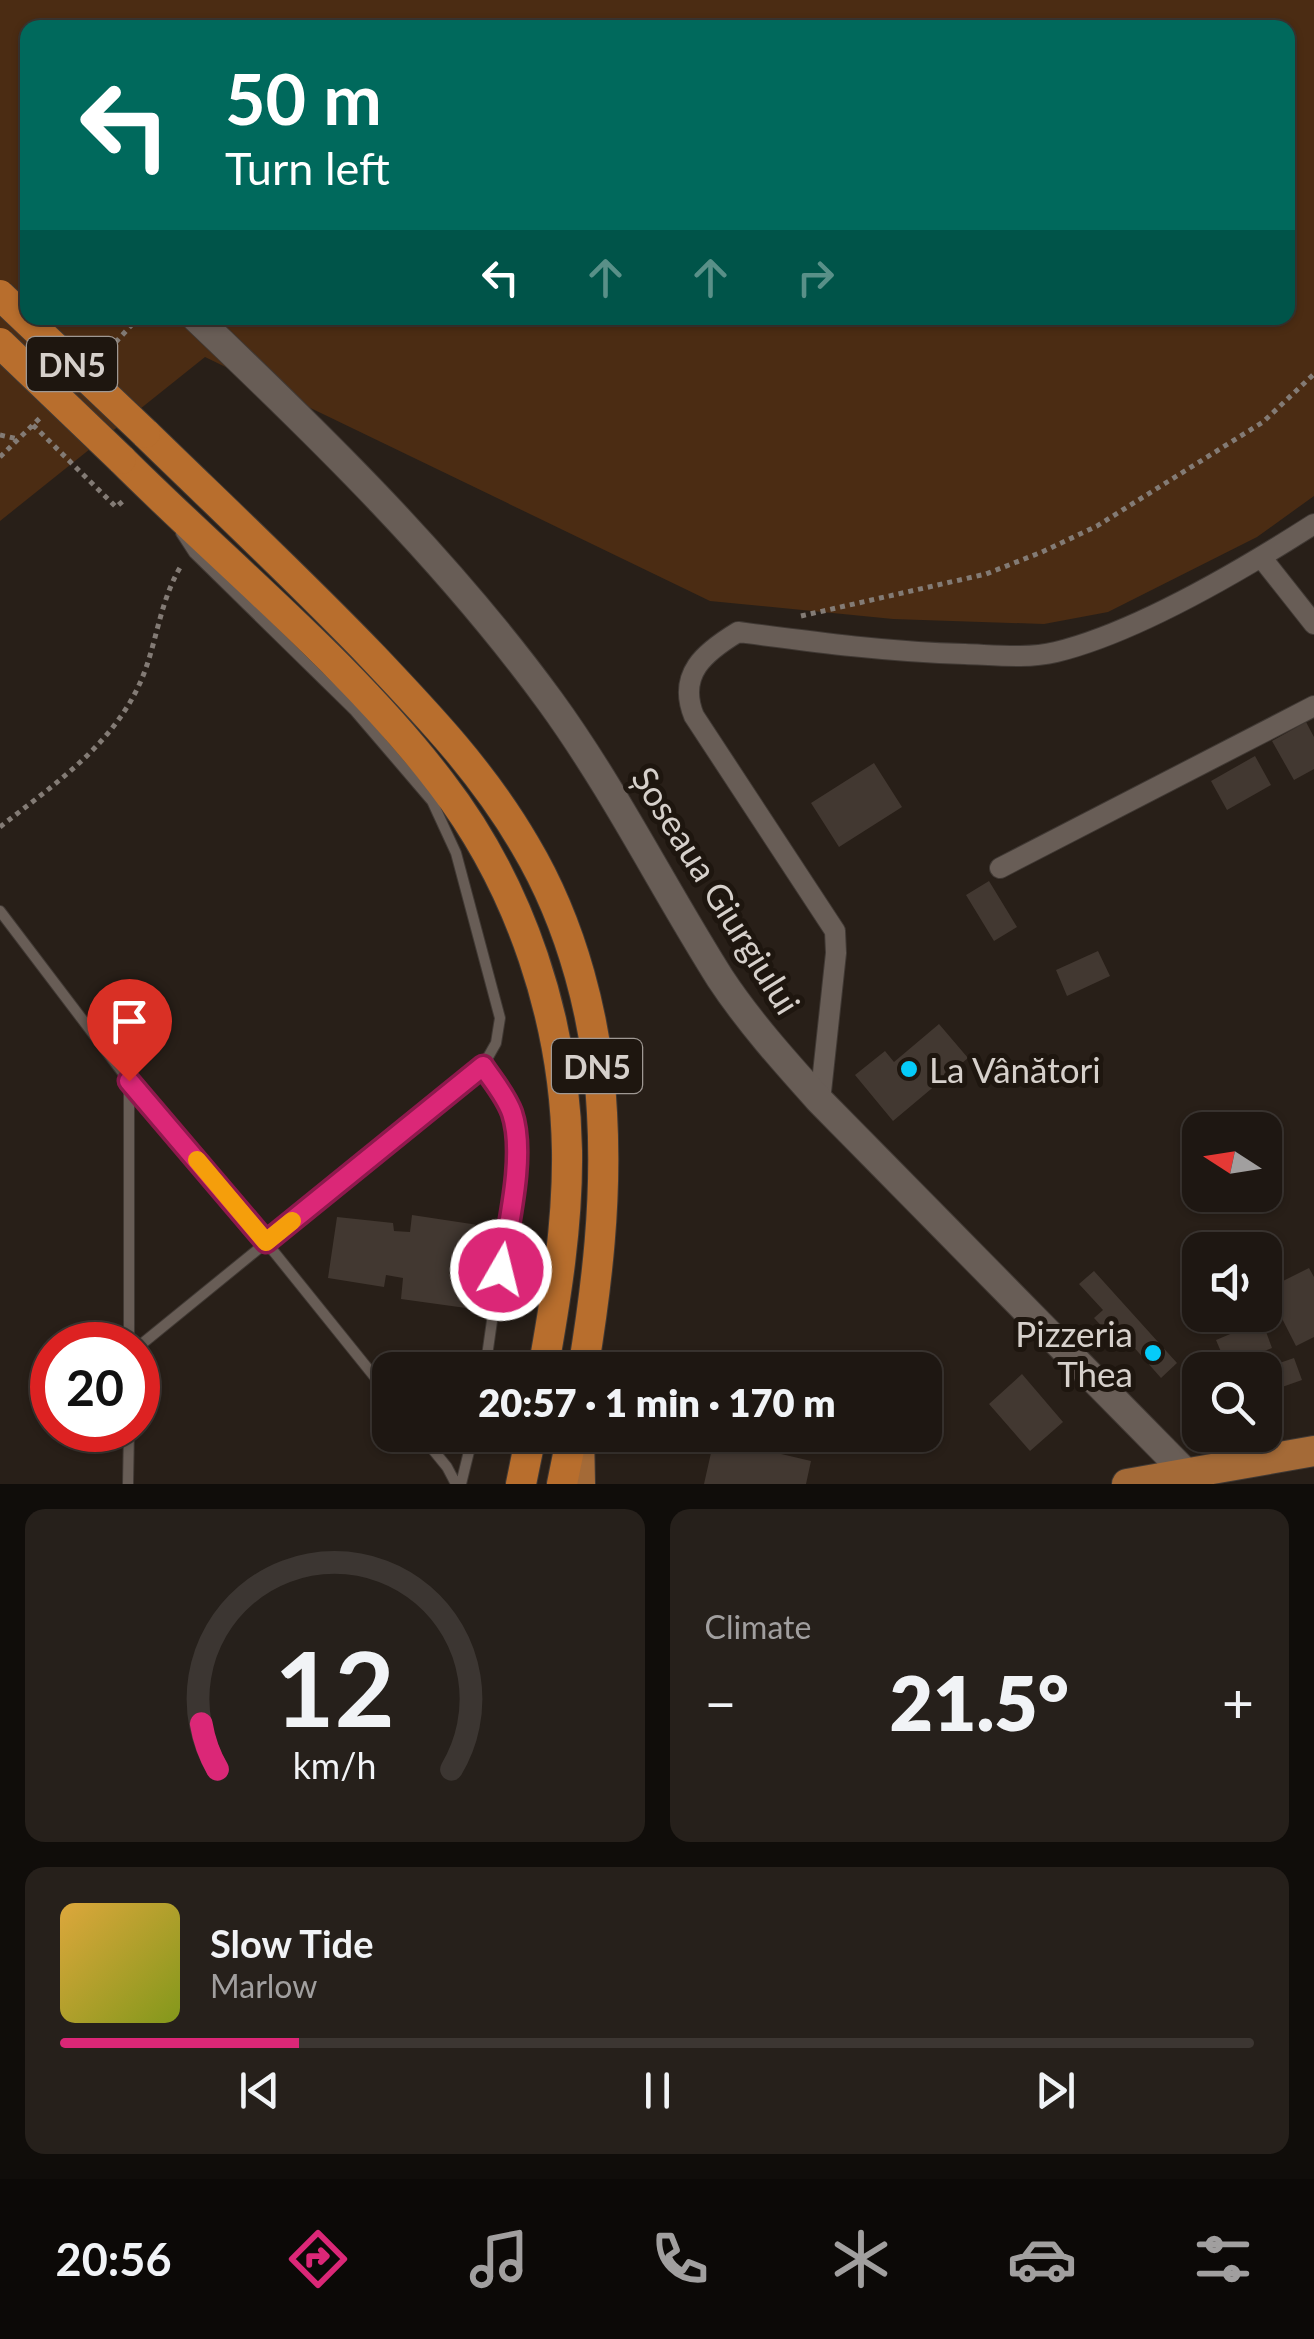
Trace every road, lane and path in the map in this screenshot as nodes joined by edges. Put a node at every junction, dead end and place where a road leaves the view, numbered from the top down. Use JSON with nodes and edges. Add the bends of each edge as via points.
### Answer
{"nodes":[{"id":1,"x":0,"y":294,"type":"edge"},
{"id":2,"x":20,"y":313,"type":"edge"},
{"id":3,"x":32,"y":325,"type":"edge"},
{"id":4,"x":203,"y":325,"type":"edge"},
{"id":5,"x":0,"y":343,"type":"edge"},
{"id":6,"x":1314,"y":374,"type":"edge"},
{"id":7,"x":33,"y":425,"type":"dead end"},
{"id":8,"x":0,"y":435,"type":"edge"},
{"id":9,"x":18,"y":440,"type":"dead end"},
{"id":10,"x":150,"y":488,"type":"junction"},
{"id":11,"x":1314,"y":524,"type":"edge"},
{"id":12,"x":194,"y":553,"type":"junction"},
{"id":13,"x":1262,"y":557,"type":"junction"},
{"id":14,"x":786,"y":620,"type":"dead end"},
{"id":15,"x":1314,"y":624,"type":"edge"},
{"id":16,"x":1314,"y":706,"type":"edge"},
{"id":17,"x":0,"y":827,"type":"edge"},
{"id":18,"x":1000,"y":868,"type":"dead end"},
{"id":19,"x":0,"y":911,"type":"edge"},
{"id":20,"x":483,"y":1066,"type":"junction"},
{"id":21,"x":129,"y":1081,"type":"junction"},
{"id":22,"x":820,"y":1102,"type":"junction"},
{"id":23,"x":266,"y":1242,"type":"junction"},
{"id":24,"x":129,"y":1322,"type":"edge"},
{"id":25,"x":160,"y":1328,"type":"edge"},
{"id":26,"x":488,"y":1352,"type":"edge"},
{"id":27,"x":546,"y":1352,"type":"edge"},
{"id":28,"x":585,"y":1352,"type":"edge"},
{"id":29,"x":372,"y":1374,"type":"edge"},
{"id":30,"x":1314,"y":1451,"type":"edge"},
{"id":31,"x":129,"y":1452,"type":"edge"},
{"id":32,"x":435,"y":1452,"type":"edge"},
{"id":33,"x":468,"y":1452,"type":"edge"},
{"id":34,"x":527,"y":1452,"type":"edge"},
{"id":35,"x":570,"y":1452,"type":"edge"},
{"id":36,"x":577,"y":1452,"type":"edge"},
{"id":37,"x":1193,"y":1479,"type":"edge"},
{"id":38,"x":128,"y":1484,"type":"edge"},
{"id":39,"x":458,"y":1484,"type":"edge"},
{"id":40,"x":520,"y":1484,"type":"edge"},
{"id":41,"x":562,"y":1484,"type":"edge"},
{"id":42,"x":580,"y":1484,"type":"edge"},
{"id":43,"x":1127,"y":1484,"type":"edge"}],
"edges":[{"from":1,"to":2,"type":"highway","number":"DN5","bridge":true},
{"from":3,"to":28,"type":"highway","number":"DN5","bridge":true,"via":[[427,713],[528,849],[582,984],[602,1109],[600,1245]]},
{"from":4,"to":22,"type":"street","name":"Șoseaua Giurgiului","via":[[400,524],[518,658],[591,760],[722,981]]},
{"from":5,"to":10,"type":"highway","number":"DN5","bridge":true},
{"from":6,"to":14,"type":"path","via":[[1264,422],[1097,526],[1042,552],[986,574]]},
{"from":7,"to":10,"type":"path","via":[[116,508]]},
{"from":8,"to":9,"type":"path"},
{"from":10,"to":12,"type":"lane"},
{"from":10,"to":27,"type":"highway","number":"DN5","via":[[386,719],[463,813],[500,878],[539,974],[563,1096],[564,1208]]},
{"from":11,"to":13,"type":"street"},
{"from":12,"to":17,"type":"path","via":[[173,580],[142,680],[121,720],[88,757]]},
{"from":12,"to":20,"type":"lane","via":[[355,711],[432,801],[456,853],[499,1010],[498,1035]]},
{"from":13,"to":15,"type":"street"},
{"from":13,"to":22,"type":"street","via":[[1104,637],[1053,652],[896,652],[738,632],[702,656],[689,685],[694,716],[835,931]]},
{"from":16,"to":18,"type":"street"},
{"from":19,"to":21,"type":"lane"},
{"from":20,"to":23,"type":"lane"},
{"from":20,"to":26,"type":"lane","via":[[507,1102],[517,1145]]},
{"from":21,"to":23,"type":"lane"},
{"from":21,"to":24,"type":"lane"},
{"from":22,"to":37,"type":"street","name":"Șoseaua Giurgiului"},
{"from":23,"to":25,"type":"lane"},
{"from":23,"to":29,"type":"lane"},
{"from":30,"to":37,"type":"main road"},
{"from":31,"to":38,"type":"lane"},
{"from":32,"to":39,"type":"lane"},
{"from":33,"to":39,"type":"lane"},
{"from":34,"to":40,"type":"highway"},
{"from":35,"to":41,"type":"highway"},
{"from":36,"to":42,"type":"main road"},
{"from":37,"to":43,"type":"main road"}]}
